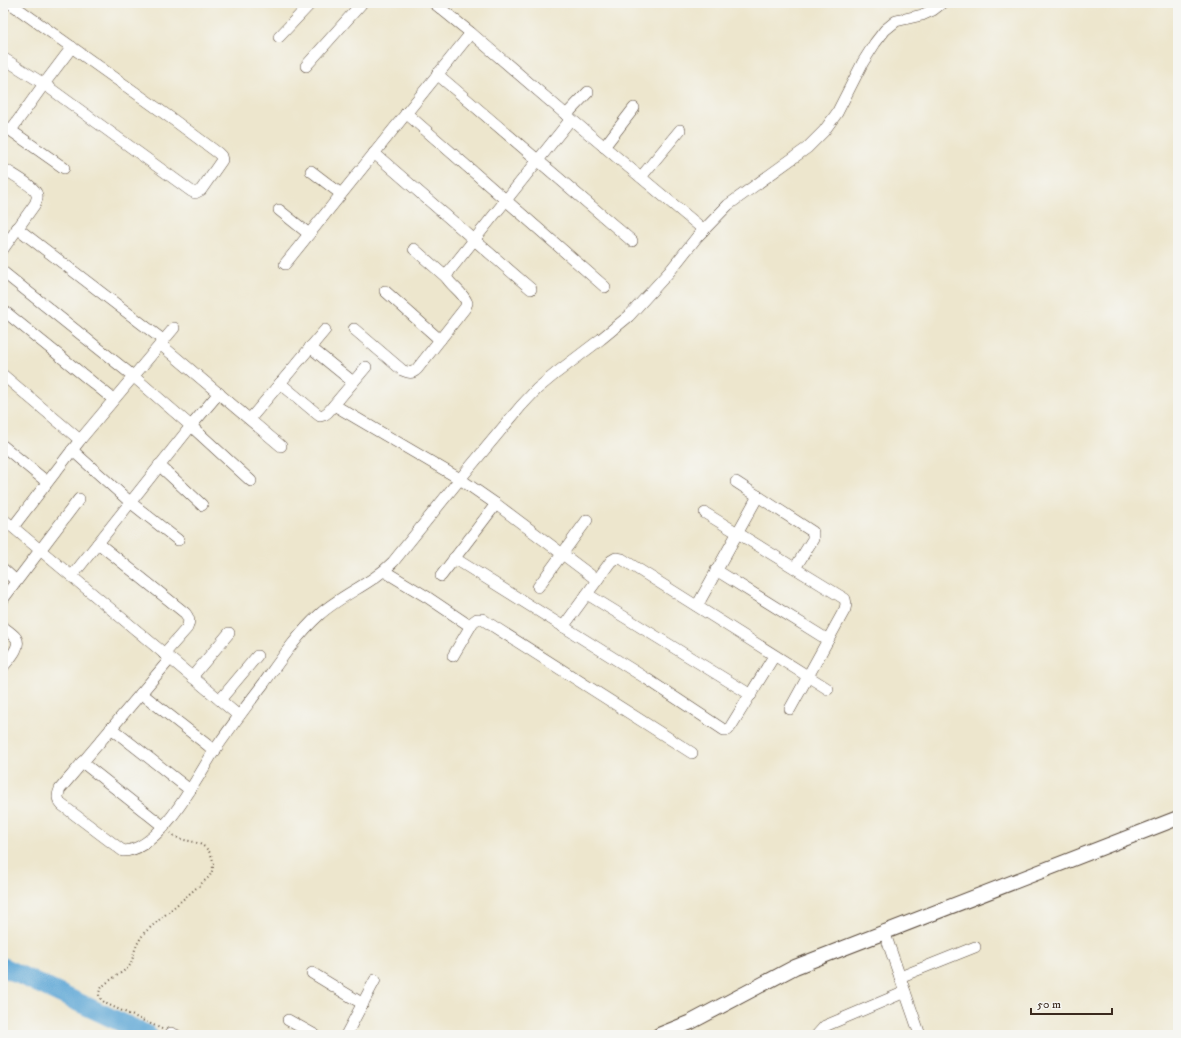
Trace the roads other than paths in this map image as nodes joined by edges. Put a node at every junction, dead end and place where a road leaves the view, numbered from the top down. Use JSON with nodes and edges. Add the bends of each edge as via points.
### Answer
{"nodes":[{"id":1,"x":10,"y":3,"type":"edge"},
{"id":2,"x":311,"y":3,"type":"edge"},
{"id":3,"x":362,"y":3,"type":"edge"},
{"id":4,"x":434,"y":3,"type":"edge"},
{"id":5,"x":942,"y":3,"type":"edge"},
{"id":6,"x":471,"y":33,"type":"junction"},
{"id":7,"x":279,"y":36,"type":"dead end"},
{"id":8,"x":72,"y":47,"type":"junction"},
{"id":9,"x":3,"y":58,"type":"edge"},
{"id":10,"x":306,"y":66,"type":"dead end"},
{"id":11,"x":438,"y":74,"type":"junction"},
{"id":12,"x":44,"y":84,"type":"junction"},
{"id":13,"x":588,"y":92,"type":"dead end"},
{"id":14,"x":634,"y":108,"type":"dead end"},
{"id":15,"x":406,"y":114,"type":"junction"},
{"id":16,"x":569,"y":117,"type":"junction"},
{"id":17,"x":7,"y":127,"type":"edge"},
{"id":18,"x":680,"y":130,"type":"dead end"},
{"id":19,"x":604,"y":147,"type":"junction"},
{"id":20,"x":374,"y":153,"type":"junction"},
{"id":21,"x":539,"y":160,"type":"junction"},
{"id":22,"x":3,"y":168,"type":"edge"},
{"id":23,"x":64,"y":168,"type":"dead end"},
{"id":24,"x":311,"y":171,"type":"dead end"},
{"id":25,"x":641,"y":177,"type":"junction"},
{"id":26,"x":341,"y":194,"type":"junction"},
{"id":27,"x":505,"y":200,"type":"junction"},
{"id":28,"x":279,"y":210,"type":"dead end"},
{"id":29,"x":17,"y":228,"type":"junction"},
{"id":30,"x":704,"y":230,"type":"junction"},
{"id":31,"x":309,"y":234,"type":"junction"},
{"id":32,"x":474,"y":240,"type":"junction"},
{"id":33,"x":632,"y":240,"type":"dead end"},
{"id":34,"x":3,"y":249,"type":"edge"},
{"id":35,"x":414,"y":249,"type":"dead end"},
{"id":36,"x":285,"y":264,"type":"dead end"},
{"id":37,"x":3,"y":272,"type":"edge"},
{"id":38,"x":446,"y":277,"type":"junction"},
{"id":39,"x":605,"y":287,"type":"dead end"},
{"id":40,"x":531,"y":289,"type":"dead end"},
{"id":41,"x":385,"y":291,"type":"dead end"},
{"id":42,"x":3,"y":310,"type":"edge"},
{"id":43,"x":174,"y":328,"type":"dead end"},
{"id":44,"x":354,"y":329,"type":"dead end"},
{"id":45,"x":324,"y":330,"type":"dead end"},
{"id":46,"x":440,"y":340,"type":"junction"},
{"id":47,"x":162,"y":342,"type":"junction"},
{"id":48,"x":310,"y":347,"type":"junction"},
{"id":49,"x":366,"y":367,"type":"dead end"},
{"id":50,"x":3,"y":375,"type":"edge"},
{"id":51,"x":133,"y":376,"type":"junction"},
{"id":52,"x":353,"y":382,"type":"junction"},
{"id":53,"x":280,"y":383,"type":"junction"},
{"id":54,"x":219,"y":393,"type":"junction"},
{"id":55,"x":114,"y":400,"type":"junction"},
{"id":56,"x":334,"y":405,"type":"junction"},
{"id":57,"x":250,"y":419,"type":"junction"},
{"id":58,"x":191,"y":426,"type":"junction"},
{"id":59,"x":80,"y":440,"type":"junction"},
{"id":60,"x":3,"y":446,"type":"edge"},
{"id":61,"x":281,"y":446,"type":"dead end"},
{"id":62,"x":72,"y":450,"type":"junction"},
{"id":63,"x":159,"y":465,"type":"junction"},
{"id":64,"x":460,"y":479,"type":"junction"},
{"id":65,"x":252,"y":481,"type":"dead end"},
{"id":66,"x":46,"y":482,"type":"junction"},
{"id":67,"x":736,"y":482,"type":"dead end"},
{"id":68,"x":758,"y":496,"type":"junction"},
{"id":69,"x":79,"y":499,"type":"dead end"},
{"id":70,"x":130,"y":502,"type":"junction"},
{"id":71,"x":496,"y":504,"type":"junction"},
{"id":72,"x":202,"y":505,"type":"dead end"},
{"id":73,"x":705,"y":513,"type":"dead end"},
{"id":74,"x":3,"y":519,"type":"edge"},
{"id":75,"x":587,"y":520,"type":"dead end"},
{"id":76,"x":13,"y":527,"type":"junction"},
{"id":77,"x":738,"y":533,"type":"junction"},
{"id":78,"x":178,"y":540,"type":"dead end"},
{"id":79,"x":98,"y":543,"type":"junction"},
{"id":80,"x":40,"y":549,"type":"junction"},
{"id":81,"x":562,"y":554,"type":"junction"},
{"id":82,"x":454,"y":558,"type":"junction"},
{"id":83,"x":795,"y":568,"type":"junction"},
{"id":84,"x":3,"y":570,"type":"edge"},
{"id":85,"x":716,"y":570,"type":"junction"},
{"id":86,"x":384,"y":571,"type":"junction"},
{"id":87,"x":72,"y":576,"type":"junction"},
{"id":88,"x":441,"y":576,"type":"dead end"},
{"id":89,"x":598,"y":580,"type":"junction"},
{"id":90,"x":16,"y":582,"type":"junction"},
{"id":91,"x":538,"y":587,"type":"dead end"},
{"id":92,"x":587,"y":594,"type":"junction"},
{"id":93,"x":3,"y":599,"type":"edge"},
{"id":94,"x":697,"y":606,"type":"junction"},
{"id":95,"x":470,"y":626,"type":"junction"},
{"id":96,"x":3,"y":627,"type":"edge"},
{"id":97,"x":564,"y":627,"type":"junction"},
{"id":98,"x":229,"y":633,"type":"dead end"},
{"id":99,"x":828,"y":640,"type":"junction"},
{"id":100,"x":167,"y":656,"type":"junction"},
{"id":101,"x":257,"y":656,"type":"dead end"},
{"id":102,"x":454,"y":656,"type":"dead end"},
{"id":103,"x":774,"y":656,"type":"junction"},
{"id":104,"x":3,"y":667,"type":"edge"},
{"id":105,"x":192,"y":677,"type":"junction"},
{"id":106,"x":808,"y":677,"type":"junction"},
{"id":107,"x":828,"y":689,"type":"dead end"},
{"id":108,"x":141,"y":693,"type":"junction"},
{"id":109,"x":751,"y":695,"type":"junction"},
{"id":110,"x":220,"y":700,"type":"junction"},
{"id":111,"x":790,"y":709,"type":"dead end"},
{"id":112,"x":239,"y":716,"type":"junction"},
{"id":113,"x":111,"y":728,"type":"junction"},
{"id":114,"x":215,"y":751,"type":"junction"},
{"id":115,"x":692,"y":754,"type":"dead end"},
{"id":116,"x":82,"y":762,"type":"junction"},
{"id":117,"x":190,"y":790,"type":"junction"},
{"id":118,"x":1178,"y":818,"type":"edge"},
{"id":119,"x":164,"y":826,"type":"junction"},
{"id":120,"x":884,"y":931,"type":"junction"},
{"id":121,"x":975,"y":947,"type":"dead end"},
{"id":122,"x":312,"y":973,"type":"dead end"},
{"id":123,"x":900,"y":977,"type":"junction"},
{"id":124,"x":375,"y":980,"type":"dead end"},
{"id":125,"x":905,"y":992,"type":"junction"},
{"id":126,"x":363,"y":1004,"type":"junction"},
{"id":127,"x":288,"y":1020,"type":"dead end"},
{"id":128,"x":301,"y":1032,"type":"edge"},
{"id":129,"x":667,"y":1034,"type":"edge"},
{"id":130,"x":315,"y":1035,"type":"edge"},
{"id":131,"x":346,"y":1035,"type":"edge"},
{"id":132,"x":817,"y":1035,"type":"edge"},
{"id":133,"x":920,"y":1035,"type":"edge"}],
"edges":[{"from":1,"to":8,"type":"street"},
{"from":2,"to":7,"type":"street"},
{"from":3,"to":10,"type":"street"},
{"from":4,"to":6,"type":"street"},
{"from":5,"to":30,"type":"street","via":[[922,15],[896,21],[885,30],[871,49],[837,113],[824,131],[807,148],[728,205]]},
{"from":6,"to":11,"type":"street"},
{"from":6,"to":16,"type":"street"},
{"from":8,"to":12,"type":"street"},
{"from":8,"to":12,"type":"street","via":[[221,156],[222,160],[201,190],[195,193],[191,191]]},
{"from":9,"to":12,"type":"street"},
{"from":11,"to":15,"type":"street"},
{"from":11,"to":21,"type":"street"},
{"from":12,"to":17,"type":"street"},
{"from":13,"to":16,"type":"street"},
{"from":14,"to":19,"type":"street"},
{"from":15,"to":20,"type":"street"},
{"from":15,"to":27,"type":"street"},
{"from":16,"to":19,"type":"street"},
{"from":16,"to":21,"type":"street"},
{"from":17,"to":23,"type":"street"},
{"from":18,"to":25,"type":"street"},
{"from":19,"to":25,"type":"street"},
{"from":20,"to":26,"type":"street"},
{"from":20,"to":32,"type":"street"},
{"from":21,"to":27,"type":"street"},
{"from":21,"to":33,"type":"street"},
{"from":22,"to":29,"type":"street","via":[[37,194],[35,204]]},
{"from":24,"to":26,"type":"street"},
{"from":25,"to":30,"type":"street"},
{"from":26,"to":31,"type":"street"},
{"from":27,"to":32,"type":"street"},
{"from":27,"to":39,"type":"street"},
{"from":28,"to":31,"type":"street"},
{"from":29,"to":34,"type":"street"},
{"from":29,"to":47,"type":"street"},
{"from":30,"to":64,"type":"street","via":[[629,316],[537,389]]},
{"from":31,"to":36,"type":"street"},
{"from":32,"to":38,"type":"street"},
{"from":32,"to":40,"type":"street"},
{"from":35,"to":38,"type":"street"},
{"from":37,"to":51,"type":"street"},
{"from":38,"to":46,"type":"street","via":[[465,297],[467,303]]},
{"from":41,"to":46,"type":"street"},
{"from":42,"to":55,"type":"street"},
{"from":43,"to":47,"type":"street"},
{"from":44,"to":46,"type":"street","via":[[408,373],[413,373],[417,369]]},
{"from":45,"to":48,"type":"street"},
{"from":47,"to":51,"type":"street"},
{"from":47,"to":54,"type":"street"},
{"from":48,"to":52,"type":"street"},
{"from":48,"to":53,"type":"street"},
{"from":49,"to":52,"type":"street"},
{"from":50,"to":59,"type":"street"},
{"from":51,"to":55,"type":"street"},
{"from":51,"to":58,"type":"street"},
{"from":52,"to":56,"type":"street"},
{"from":53,"to":56,"type":"street","via":[[320,416]]},
{"from":53,"to":57,"type":"street"},
{"from":54,"to":57,"type":"street"},
{"from":54,"to":58,"type":"street"},
{"from":55,"to":59,"type":"street"},
{"from":56,"to":64,"type":"street"},
{"from":57,"to":61,"type":"street"},
{"from":58,"to":63,"type":"street"},
{"from":58,"to":65,"type":"street"},
{"from":59,"to":62,"type":"street"},
{"from":60,"to":66,"type":"street"},
{"from":62,"to":66,"type":"street"},
{"from":62,"to":70,"type":"street"},
{"from":63,"to":70,"type":"street"},
{"from":63,"to":72,"type":"street"},
{"from":64,"to":71,"type":"street"},
{"from":64,"to":86,"type":"street"},
{"from":66,"to":76,"type":"street"},
{"from":67,"to":68,"type":"street"},
{"from":68,"to":77,"type":"street"},
{"from":68,"to":83,"type":"street","via":[[813,532],[813,538]]},
{"from":69,"to":80,"type":"street"},
{"from":70,"to":78,"type":"street"},
{"from":70,"to":79,"type":"street"},
{"from":71,"to":81,"type":"street"},
{"from":71,"to":82,"type":"street"},
{"from":73,"to":77,"type":"street"},
{"from":74,"to":76,"type":"street"},
{"from":75,"to":81,"type":"street"},
{"from":76,"to":80,"type":"street"},
{"from":77,"to":83,"type":"street"},
{"from":77,"to":85,"type":"street"},
{"from":79,"to":87,"type":"street"},
{"from":79,"to":100,"type":"street","via":[[185,613],[189,623],[187,628]]},
{"from":80,"to":87,"type":"street"},
{"from":80,"to":90,"type":"street"},
{"from":81,"to":89,"type":"street"},
{"from":81,"to":91,"type":"street"},
{"from":82,"to":88,"type":"street"},
{"from":82,"to":97,"type":"street"},
{"from":83,"to":99,"type":"street","via":[[845,599],[845,609]]},
{"from":84,"to":90,"type":"street"},
{"from":85,"to":94,"type":"street"},
{"from":85,"to":99,"type":"street"},
{"from":86,"to":95,"type":"street"},
{"from":86,"to":112,"type":"street","via":[[328,608],[306,628]]},
{"from":87,"to":100,"type":"street"},
{"from":89,"to":92,"type":"street"},
{"from":89,"to":94,"type":"street","via":[[611,562],[616,558],[622,559]]},
{"from":90,"to":93,"type":"street"},
{"from":92,"to":97,"type":"street"},
{"from":92,"to":109,"type":"street"},
{"from":94,"to":103,"type":"street"},
{"from":95,"to":102,"type":"street"},
{"from":95,"to":115,"type":"street","via":[[477,619],[488,622]]},
{"from":96,"to":104,"type":"street","via":[[18,640],[15,652]]},
{"from":97,"to":109,"type":"street","via":[[724,730],[728,730]]},
{"from":98,"to":105,"type":"street"},
{"from":99,"to":106,"type":"street"},
{"from":100,"to":105,"type":"street"},
{"from":100,"to":108,"type":"street"},
{"from":101,"to":110,"type":"street"},
{"from":103,"to":106,"type":"street"},
{"from":103,"to":109,"type":"street"},
{"from":105,"to":110,"type":"street"},
{"from":106,"to":107,"type":"street"},
{"from":106,"to":111,"type":"street"},
{"from":108,"to":113,"type":"street"},
{"from":108,"to":114,"type":"street"},
{"from":110,"to":112,"type":"street"},
{"from":112,"to":114,"type":"street"},
{"from":113,"to":116,"type":"street"},
{"from":113,"to":117,"type":"street"},
{"from":114,"to":117,"type":"street"},
{"from":116,"to":119,"type":"street"},
{"from":116,"to":119,"type":"street","via":[[60,789],[58,800],[62,805],[123,851],[142,846]]},
{"from":117,"to":119,"type":"street"},
{"from":118,"to":120,"type":"street"},
{"from":120,"to":123,"type":"street"},
{"from":120,"to":129,"type":"street","via":[[795,966]]},
{"from":121,"to":123,"type":"street"},
{"from":122,"to":126,"type":"street"},
{"from":123,"to":125,"type":"street"},
{"from":124,"to":126,"type":"street"},
{"from":125,"to":132,"type":"street","via":[[825,1026]]},
{"from":125,"to":133,"type":"street"},
{"from":126,"to":131,"type":"street"},
{"from":127,"to":128,"type":"street"},
{"from":128,"to":130,"type":"street"}]}
